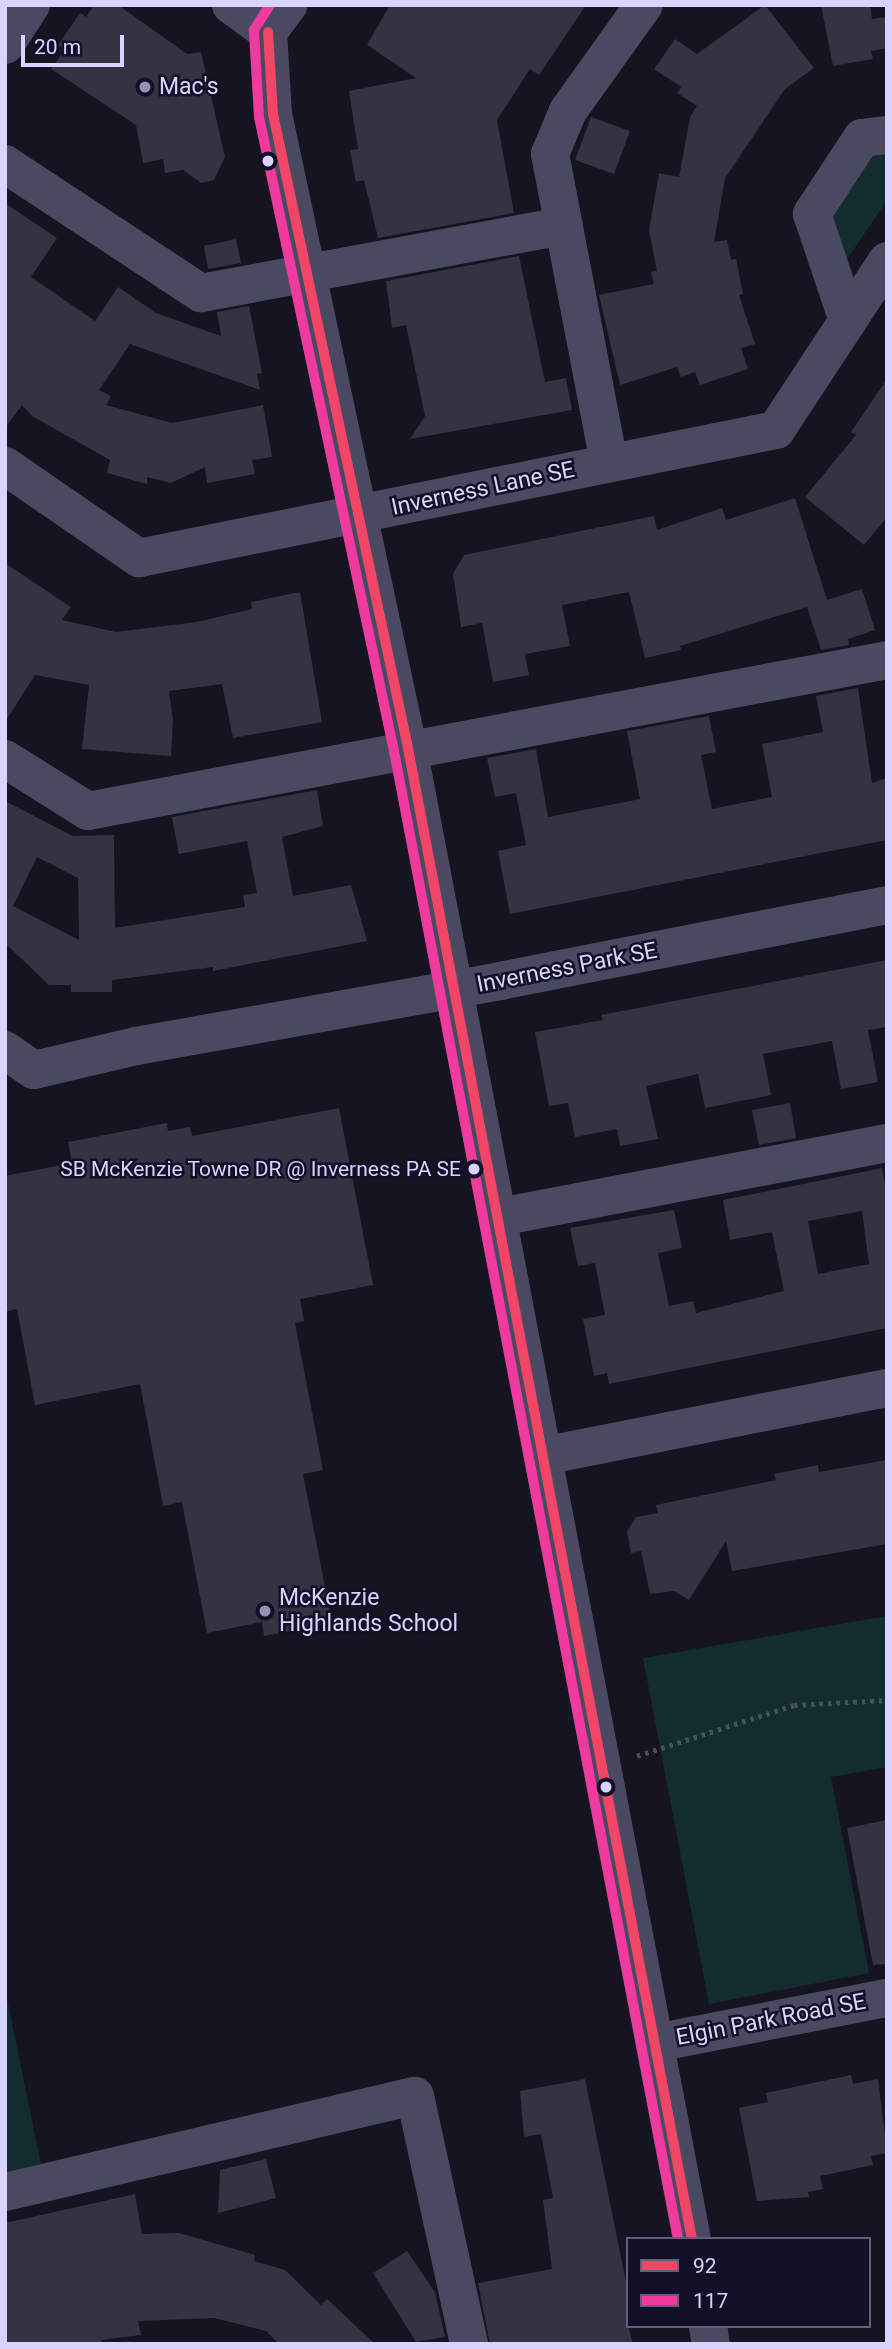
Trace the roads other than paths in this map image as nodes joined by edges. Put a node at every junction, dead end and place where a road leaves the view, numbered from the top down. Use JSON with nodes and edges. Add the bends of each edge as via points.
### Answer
{"nodes":[{"id":1,"x":31,"y":5,"type":"edge"},
{"id":2,"x":231,"y":5,"type":"edge"},
{"id":3,"x":644,"y":5,"type":"edge"},
{"id":4,"x":278,"y":19,"type":"edge"},
{"id":5,"x":5,"y":44,"type":"edge"},
{"id":6,"x":887,"y":135,"type":"edge"},
{"id":7,"x":5,"y":164,"type":"edge"},
{"id":8,"x":564,"y":226,"type":"junction"},
{"id":9,"x":887,"y":261,"type":"edge"},
{"id":10,"x":307,"y":274,"type":"junction"},
{"id":11,"x":848,"y":321,"type":"junction"},
{"id":12,"x":609,"y":463,"type":"junction"},
{"id":13,"x":5,"y":466,"type":"edge"},
{"id":14,"x":358,"y":514,"type":"junction"},
{"id":15,"x":887,"y":660,"type":"edge"},
{"id":16,"x":408,"y":748,"type":"junction"},
{"id":17,"x":5,"y":759,"type":"edge"},
{"id":18,"x":887,"y":905,"type":"edge"},
{"id":19,"x":452,"y":990,"type":"junction"},
{"id":20,"x":5,"y":1050,"type":"edge"},
{"id":21,"x":887,"y":1143,"type":"edge"},
{"id":22,"x":499,"y":1217,"type":"junction"},
{"id":23,"x":887,"y":1388,"type":"edge"},
{"id":24,"x":543,"y":1456,"type":"junction"},
{"id":25,"x":887,"y":1998,"type":"edge"},
{"id":26,"x":655,"y":2043,"type":"junction"},
{"id":27,"x":5,"y":2192,"type":"edge"},
{"id":28,"x":692,"y":2237,"type":"edge"},
{"id":29,"x":469,"y":2344,"type":"edge"}],
"edges":[{"from":1,"to":5,"type":"street"},
{"from":2,"to":4,"type":"street"},
{"from":3,"to":8,"type":"street","via":[[568,111],[550,154]]},
{"from":4,"to":10,"type":"street","via":[[272,114]]},
{"from":6,"to":11,"type":"street","via":[[862,138],[812,214]]},
{"from":7,"to":10,"type":"street","via":[[201,293]]},
{"from":8,"to":10,"type":"street"},
{"from":8,"to":12,"type":"street"},
{"from":9,"to":11,"type":"street","name":"Inverness Lane SE"},
{"from":10,"to":14,"type":"street"},
{"from":11,"to":12,"type":"street","name":"Inverness Lane SE","via":[[776,430]]},
{"from":12,"to":14,"type":"street","name":"Inverness Lane SE"},
{"from":13,"to":14,"type":"street","name":"Inverness Lane SE","via":[[139,558]]},
{"from":14,"to":16,"type":"street"},
{"from":15,"to":16,"type":"street"},
{"from":16,"to":17,"type":"street","via":[[88,811]]},
{"from":16,"to":19,"type":"street"},
{"from":18,"to":19,"type":"street","name":"Inverness Park SE"},
{"from":19,"to":20,"type":"street","name":"Inverness Park SE","via":[[398,996],[136,1046],[34,1070]]},
{"from":19,"to":22,"type":"street"},
{"from":21,"to":22,"type":"street"},
{"from":22,"to":24,"type":"street"},
{"from":23,"to":24,"type":"street"},
{"from":24,"to":26,"type":"street"},
{"from":25,"to":26,"type":"street","name":"Elgin Park Road SE"},
{"from":26,"to":28,"type":"street"},
{"from":27,"to":29,"type":"street","via":[[415,2096]]}]}
